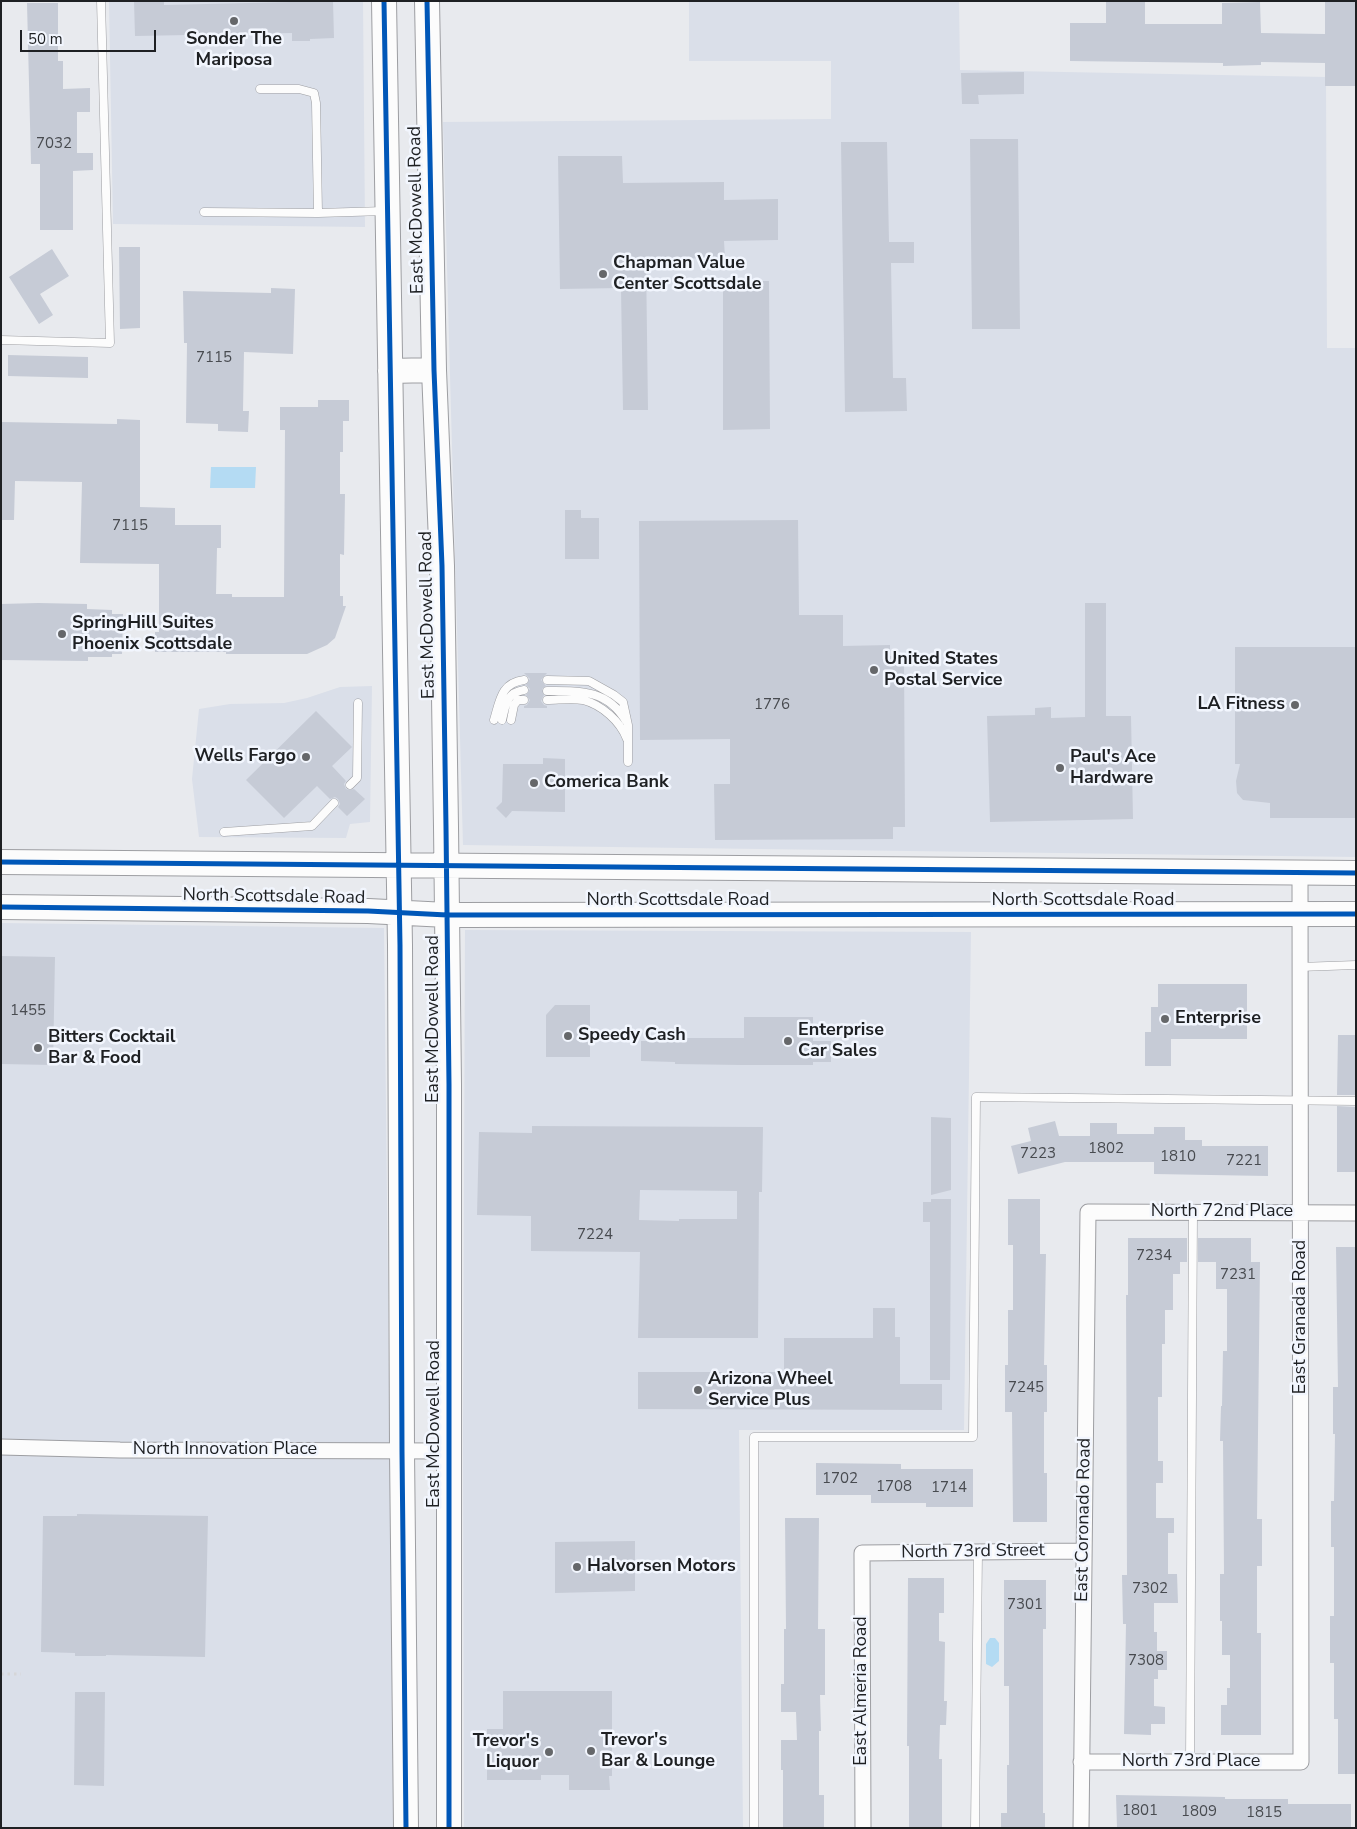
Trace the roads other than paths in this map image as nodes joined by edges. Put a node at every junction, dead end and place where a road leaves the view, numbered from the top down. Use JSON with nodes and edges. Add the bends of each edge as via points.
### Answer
{"nodes":[{"id":1,"x":101,"y":1,"type":"edge"},
{"id":2,"x":384,"y":1,"type":"edge"},
{"id":3,"x":427,"y":1,"type":"edge"},
{"id":4,"x":260,"y":89,"type":"dead end"},
{"id":5,"x":387,"y":211,"type":"junction"},
{"id":6,"x":204,"y":212,"type":"dead end"},
{"id":7,"x":318,"y":213,"type":"junction"},
{"id":8,"x":1,"y":340,"type":"edge"},
{"id":9,"x":434,"y":370,"type":"junction"},
{"id":10,"x":390,"y":371,"type":"junction"},
{"id":11,"x":524,"y":680,"type":"dead end"},
{"id":12,"x":547,"y":680,"type":"dead end"},
{"id":13,"x":524,"y":690,"type":"dead end"},
{"id":14,"x":547,"y":690,"type":"dead end"},
{"id":15,"x":524,"y":700,"type":"dead end"},
{"id":16,"x":547,"y":700,"type":"dead end"},
{"id":17,"x":358,"y":703,"type":"dead end"},
{"id":18,"x":502,"y":720,"type":"junction"},
{"id":19,"x":628,"y":725,"type":"junction"},
{"id":20,"x":628,"y":740,"type":"junction"},
{"id":21,"x":628,"y":762,"type":"dead end"},
{"id":22,"x":350,"y":785,"type":"dead end"},
{"id":23,"x":334,"y":803,"type":"dead end"},
{"id":24,"x":224,"y":832,"type":"dead end"},
{"id":25,"x":1,"y":862,"type":"edge"},
{"id":26,"x":398,"y":864,"type":"junction"},
{"id":27,"x":447,"y":865,"type":"junction"},
{"id":28,"x":1300,"y":872,"type":"junction"},
{"id":29,"x":1356,"y":873,"type":"edge"},
{"id":30,"x":1,"y":907,"type":"edge"},
{"id":31,"x":399,"y":913,"type":"junction"},
{"id":32,"x":1299,"y":914,"type":"junction"},
{"id":33,"x":1356,"y":914,"type":"edge"},
{"id":34,"x":447,"y":915,"type":"junction"},
{"id":35,"x":1356,"y":965,"type":"edge"},
{"id":36,"x":1300,"y":967,"type":"junction"},
{"id":37,"x":1301,"y":1101,"type":"junction"},
{"id":38,"x":1356,"y":1101,"type":"edge"},
{"id":39,"x":1088,"y":1212,"type":"joint"},
{"id":40,"x":1193,"y":1212,"type":"junction"},
{"id":41,"x":1301,"y":1212,"type":"junction"},
{"id":42,"x":1356,"y":1213,"type":"edge"},
{"id":43,"x":1,"y":1447,"type":"edge"},
{"id":44,"x":402,"y":1451,"type":"junction"},
{"id":45,"x":449,"y":1451,"type":"junction"},
{"id":46,"x":1083,"y":1551,"type":"junction"},
{"id":47,"x":978,"y":1552,"type":"junction"},
{"id":48,"x":862,"y":1553,"type":"joint"},
{"id":49,"x":1080,"y":1762,"type":"junction"},
{"id":50,"x":1190,"y":1762,"type":"junction"},
{"id":51,"x":1301,"y":1762,"type":"joint"},
{"id":52,"x":406,"y":1828,"type":"edge"},
{"id":53,"x":449,"y":1828,"type":"edge"},
{"id":54,"x":754,"y":1828,"type":"edge"},
{"id":55,"x":863,"y":1828,"type":"edge"},
{"id":56,"x":975,"y":1828,"type":"edge"},
{"id":57,"x":1081,"y":1828,"type":"edge"}],
"edges":[{"from":1,"to":8,"type":"lane","via":[[110,343]]},
{"from":2,"to":5,"type":"main road","name":"East McDowell Road"},
{"from":3,"to":9,"type":"main road","name":"East McDowell Road"},
{"from":4,"to":7,"type":"lane","via":[[300,89],[314,93]]},
{"from":5,"to":7,"type":"lane"},
{"from":5,"to":10,"type":"main road","name":"East McDowell Road"},
{"from":6,"to":7,"type":"lane"},
{"from":9,"to":10,"type":"main road"},
{"from":9,"to":27,"type":"main road","name":"East McDowell Road","via":[[442,566]]},
{"from":10,"to":26,"type":"main road","name":"East McDowell Road"},
{"from":11,"to":18,"type":"lane","via":[[508,685],[498,705]]},
{"from":12,"to":19,"type":"lane","via":[[596,684],[623,702]]},
{"from":13,"to":18,"type":"lane","via":[[512,694]]},
{"from":14,"to":19,"type":"lane","via":[[582,691],[598,696],[621,713]]},
{"from":15,"to":18,"type":"lane","via":[[518,700]]},
{"from":16,"to":20,"type":"lane","via":[[582,700],[598,707],[616,721]]},
{"from":17,"to":22,"type":"lane","via":[[357,778]]},
{"from":19,"to":20,"type":"lane"},
{"from":20,"to":21,"type":"lane"},
{"from":23,"to":24,"type":"lane","via":[[312,826]]},
{"from":25,"to":26,"type":"main road","name":"North Scottsdale Road"},
{"from":26,"to":27,"type":"main road","name":"North Scottsdale Road"},
{"from":26,"to":31,"type":"main road","name":"East McDowell Road"},
{"from":27,"to":28,"type":"main road","name":"North Scottsdale Road"},
{"from":27,"to":34,"type":"main road","name":"East McDowell Road"},
{"from":28,"to":29,"type":"main road","name":"North Scottsdale Road"},
{"from":28,"to":32,"type":"street","name":"East Granada Road"},
{"from":30,"to":31,"type":"main road","name":"North Scottsdale Road"},
{"from":31,"to":34,"type":"main road","name":"North Scottsdale Road"},
{"from":31,"to":44,"type":"main road","name":"East McDowell Road"},
{"from":32,"to":33,"type":"main road","name":"North Scottsdale Road"},
{"from":32,"to":34,"type":"main road","name":"North Scottsdale Road"},
{"from":32,"to":36,"type":"street","name":"East Granada Road"},
{"from":34,"to":45,"type":"main road","name":"East McDowell Road"},
{"from":35,"to":36,"type":"lane"},
{"from":36,"to":37,"type":"street","name":"East Granada Road"},
{"from":37,"to":38,"type":"lane"},
{"from":37,"to":41,"type":"street","name":"East Granada Road"},
{"from":37,"to":54,"type":"lane","via":[[976,1098],[973,1437],[754,1437]]},
{"from":39,"to":40,"type":"street","name":"North 72nd Place"},
{"from":39,"to":46,"type":"street","name":"East Coronado Road"},
{"from":40,"to":41,"type":"street","name":"North 72nd Place"},
{"from":40,"to":50,"type":"lane"},
{"from":41,"to":42,"type":"street","name":"North 72nd Place"},
{"from":41,"to":51,"type":"street","name":"East Granada Road"},
{"from":43,"to":44,"type":"street","name":"North Innovation Place"},
{"from":44,"to":45,"type":"street","name":"North Innovation Place"},
{"from":44,"to":52,"type":"main road","name":"East McDowell Road"},
{"from":45,"to":53,"type":"main road","name":"East McDowell Road"},
{"from":46,"to":47,"type":"street","name":"North 73rd Street"},
{"from":46,"to":49,"type":"street","name":"East Coronado Road"},
{"from":47,"to":48,"type":"street","name":"North 73rd Street"},
{"from":47,"to":56,"type":"lane"},
{"from":48,"to":55,"type":"street","name":"East Almeria Road"},
{"from":49,"to":50,"type":"street","name":"North 73rd Place"},
{"from":49,"to":57,"type":"street","name":"East Coronado Road"},
{"from":50,"to":51,"type":"street","name":"North 73rd Place"}]}
